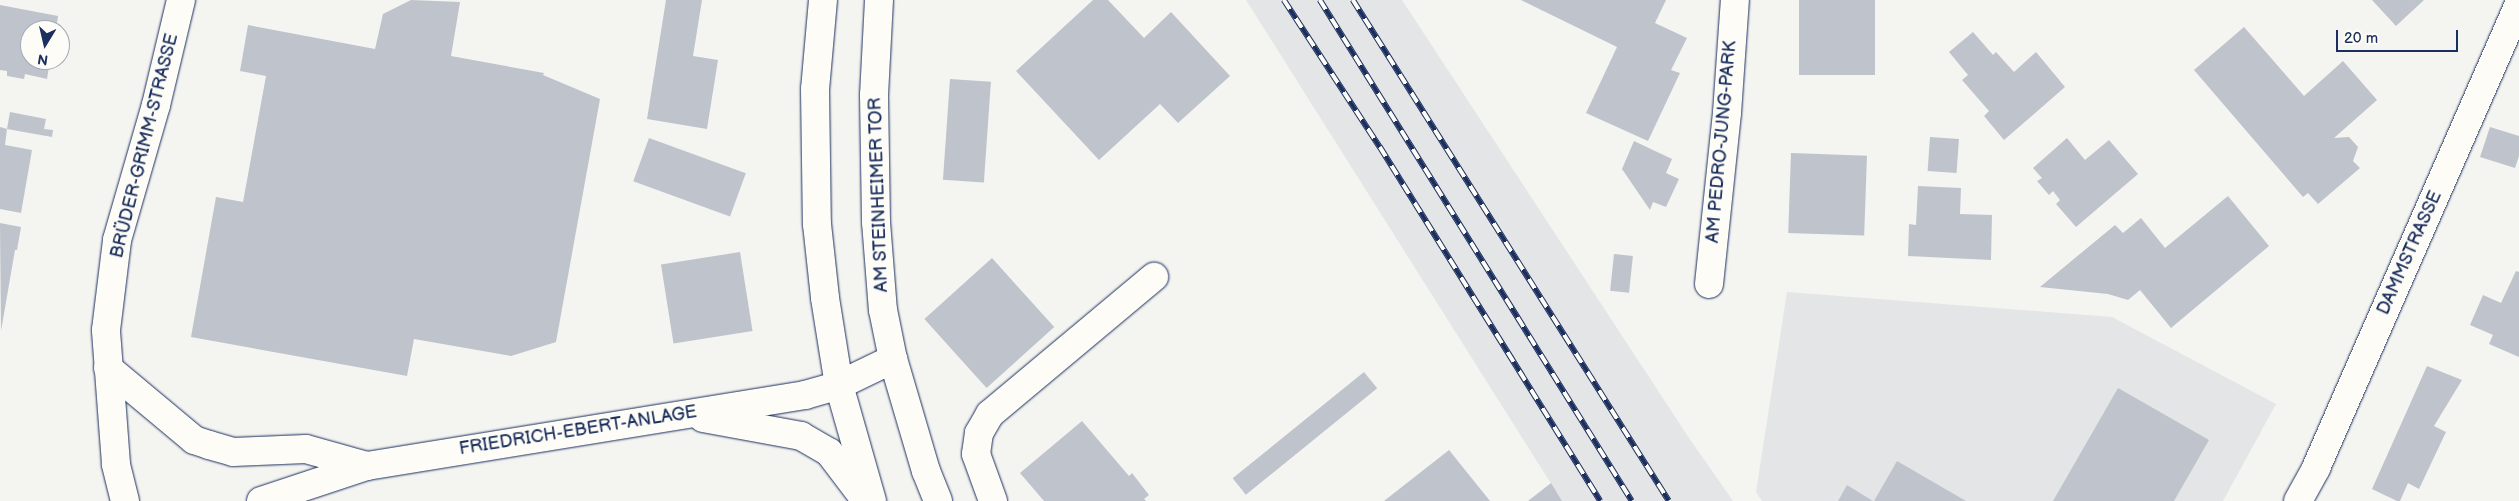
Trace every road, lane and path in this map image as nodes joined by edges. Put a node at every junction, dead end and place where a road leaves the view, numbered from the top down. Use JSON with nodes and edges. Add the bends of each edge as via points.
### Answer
{"nodes":[{"id":1,"x":181,"y":0,"type":"edge"},
{"id":2,"x":823,"y":0,"type":"edge"},
{"id":3,"x":879,"y":0,"type":"edge"},
{"id":4,"x":1735,"y":0,"type":"edge"},
{"id":5,"x":2519,"y":4,"type":"edge"},
{"id":6,"x":1154,"y":277,"type":"dead end"},
{"id":7,"x":1709,"y":284,"type":"dead end"},
{"id":8,"x":893,"y":359,"type":"junction"},
{"id":9,"x":108,"y":368,"type":"junction"},
{"id":10,"x":839,"y":385,"type":"junction"},
{"id":11,"x":684,"y":414,"type":"junction"},
{"id":12,"x":368,"y":466,"type":"junction"},
{"id":13,"x":125,"y":501,"type":"edge"},
{"id":14,"x":261,"y":501,"type":"edge"},
{"id":15,"x":866,"y":501,"type":"edge"},
{"id":16,"x":872,"y":501,"type":"edge"},
{"id":17,"x":938,"y":501,"type":"edge"},
{"id":18,"x":993,"y":501,"type":"edge"},
{"id":19,"x":2298,"y":501,"type":"edge"}],
"edges":[{"from":1,"to":9,"type":"main road","name":"BRÜDER-GRIMM-STRASSE","via":[[156,105],[117,240],[106,330]]},
{"from":2,"to":10,"type":"main road","via":[[815,89],[817,224]]},
{"from":3,"to":8,"type":"main road","name":"AM STEINHEIMER TOR","via":[[874,95],[876,222],[883,310]]},
{"from":4,"to":7,"type":"main road","name":"AM PEDRO-JUNG-PARK"},
{"from":5,"to":19,"type":"main road","name":"DAMMSTRASSE","via":[[2316,468]]},
{"from":6,"to":18,"type":"main road","via":[[990,414],[979,433],[976,454]]},
{"from":8,"to":10,"type":"main road","name":"FRIEDRICH-EBERT-ANLAGE"},
{"from":8,"to":17,"type":"main road","name":"AM STEINHEIMER TOR"},
{"from":9,"to":12,"type":"main road","via":[[194,440],[209,446],[233,452],[306,449]]},
{"from":9,"to":13,"type":"main road","name":"BRÜDER-GRIMM-STRASSE","via":[[116,464]]},
{"from":10,"to":11,"type":"main road","name":"FRIEDRICH-EBERT-ANLAGE","via":[[805,395]]},
{"from":10,"to":16,"type":"main road"},
{"from":11,"to":12,"type":"main road","name":"FRIEDRICH-EBERT-ANLAGE"},
{"from":11,"to":15,"type":"main road","via":[[801,436],[830,452]]},
{"from":12,"to":14,"type":"main road","name":"FRIEDRICH-EBERT-ANLAGE"}]}
